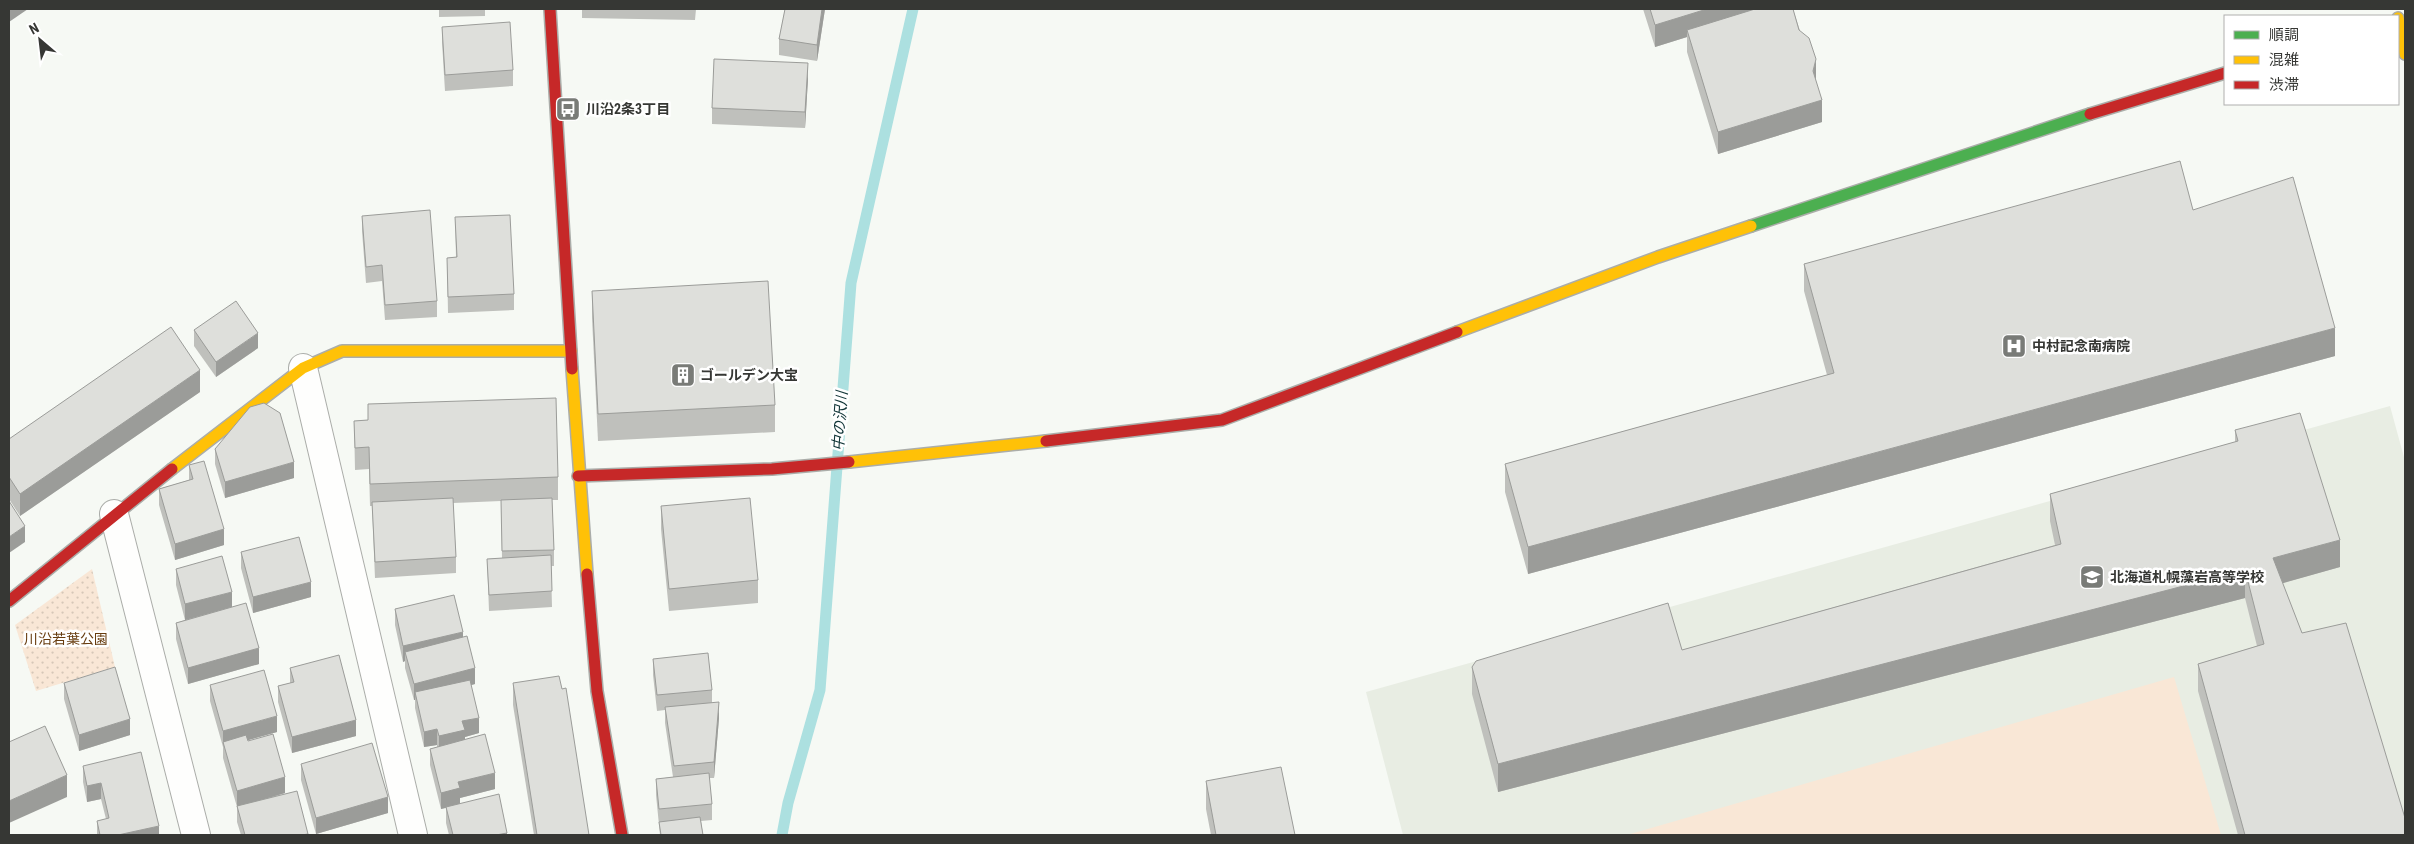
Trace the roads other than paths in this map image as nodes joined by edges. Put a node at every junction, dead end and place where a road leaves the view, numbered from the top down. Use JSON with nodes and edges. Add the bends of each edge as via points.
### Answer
{"nodes":[{"id":1,"x":550,"y":9,"type":"edge"},
{"id":2,"x":2399,"y":27,"type":"edge"},
{"id":3,"x":2405,"y":54,"type":"edge"},
{"id":4,"x":2224,"y":73,"type":"edge"},
{"id":5,"x":571,"y":352,"type":"junction"},
{"id":6,"x":303,"y":368,"type":"junction"},
{"id":7,"x":578,"y":476,"type":"junction"},
{"id":8,"x":114,"y":514,"type":"junction"},
{"id":9,"x":9,"y":601,"type":"edge"},
{"id":10,"x":196,"y":835,"type":"edge"},
{"id":11,"x":413,"y":835,"type":"edge"},
{"id":12,"x":622,"y":835,"type":"edge"}],
"edges":[{"from":1,"to":5,"type":"main road"},
{"from":2,"to":3,"type":"main road"},
{"from":4,"to":7,"type":"main road","via":[[2141,97],[1658,257],[1222,420],[928,455],[772,469]]},
{"from":5,"to":6,"type":"main road","via":[[342,351]]},
{"from":5,"to":7,"type":"main road"},
{"from":6,"to":8,"type":"main road"},
{"from":6,"to":11,"type":"street"},
{"from":7,"to":12,"type":"main road","via":[[597,691]]},
{"from":8,"to":9,"type":"main road"},
{"from":8,"to":10,"type":"street"}]}
